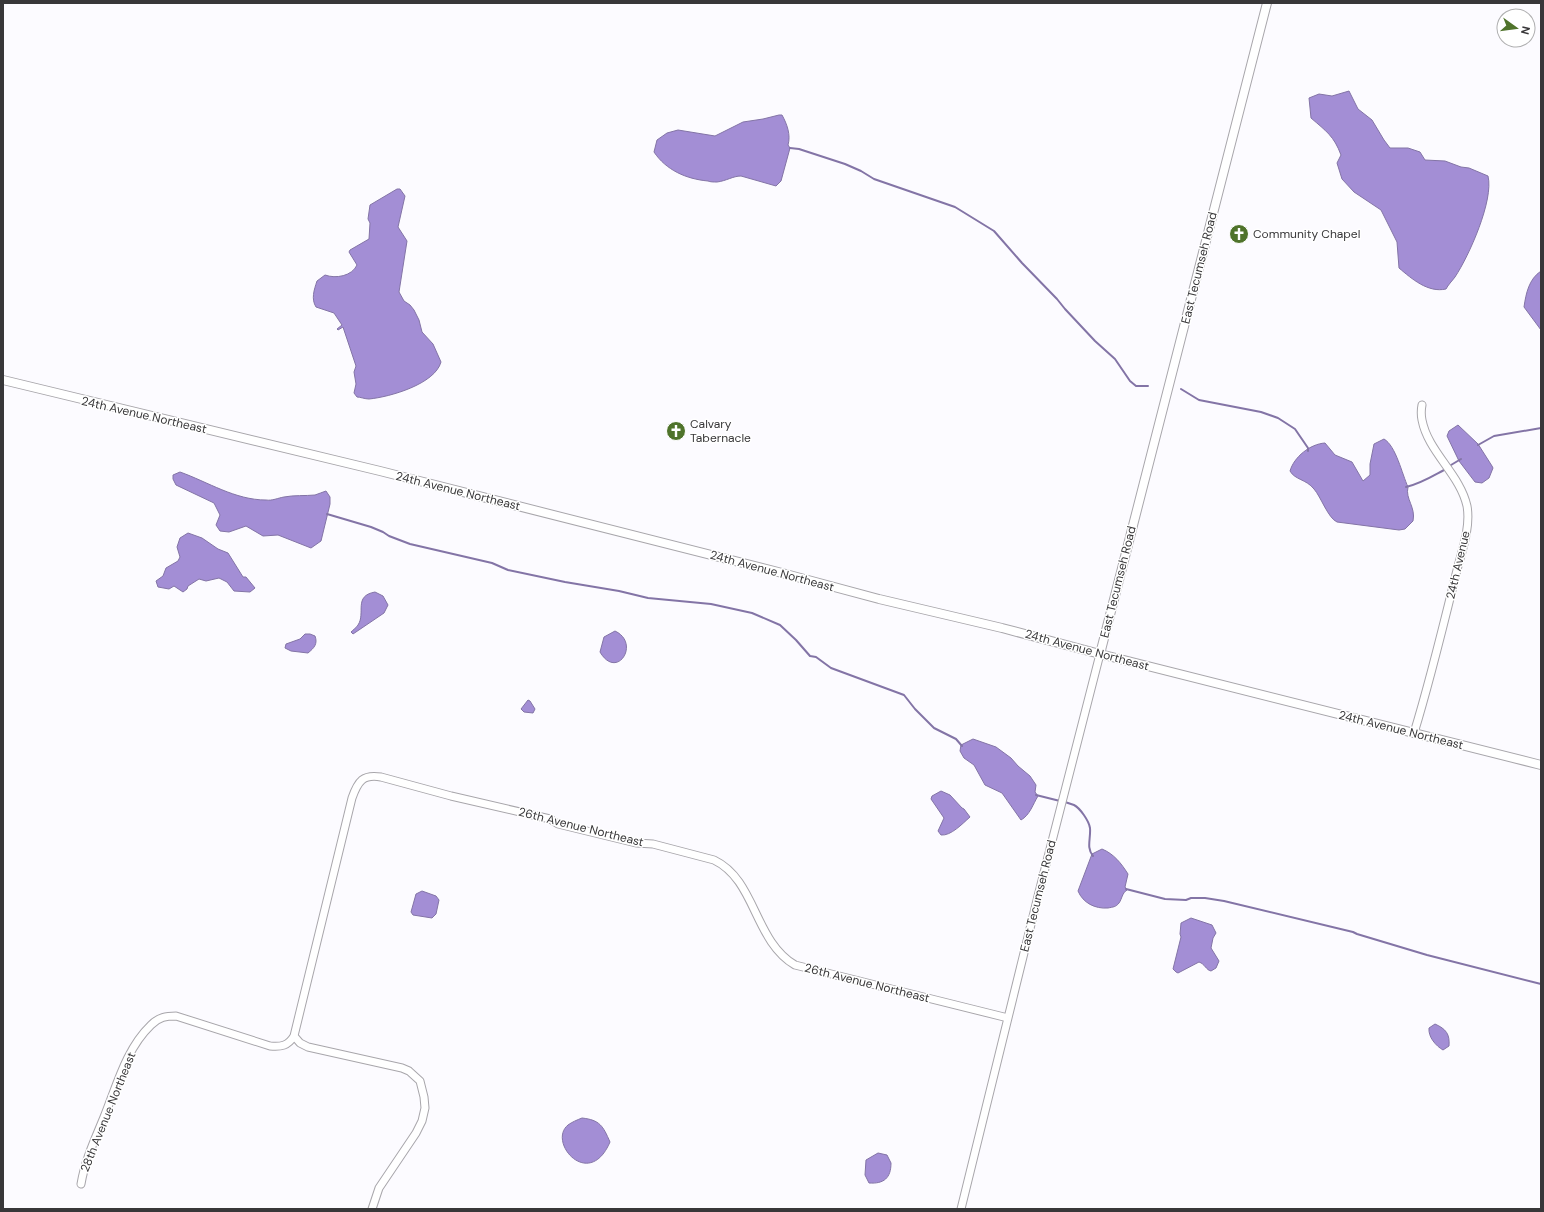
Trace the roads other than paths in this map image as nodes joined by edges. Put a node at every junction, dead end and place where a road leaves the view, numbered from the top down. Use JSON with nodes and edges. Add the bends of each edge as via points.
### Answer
{"nodes":[{"id":1,"x":1267,"y":3,"type":"edge"},
{"id":2,"x":3,"y":380,"type":"edge"},
{"id":3,"x":1422,"y":405,"type":"dead end"},
{"id":4,"x":1100,"y":654,"type":"junction"},
{"id":5,"x":1414,"y":733,"type":"junction"},
{"id":6,"x":1541,"y":765,"type":"edge"},
{"id":7,"x":1008,"y":1018,"type":"junction"},
{"id":8,"x":294,"y":1036,"type":"junction"},
{"id":9,"x":81,"y":1184,"type":"dead end"},
{"id":10,"x":372,"y":1209,"type":"edge"},
{"id":11,"x":961,"y":1209,"type":"edge"}],
"edges":[{"from":1,"to":4,"type":"street","name":"East Tecumseh Road"},
{"from":2,"to":4,"type":"street","name":"24th Avenue Northeast","via":[[380,471],[879,600]]},
{"from":3,"to":5,"type":"street","name":"24th Avenue","via":[[1424,428],[1456,480],[1465,499],[1468,520],[1449,604]]},
{"from":4,"to":5,"type":"street","name":"24th Avenue Northeast"},
{"from":4,"to":7,"type":"street","name":"East Tecumseh Road"},
{"from":5,"to":6,"type":"street","name":"24th Avenue Northeast"},
{"from":7,"to":8,"type":"street","name":"26th Avenue Northeast","via":[[795,965],[774,946],[733,873],[714,860],[558,824],[381,776],[368,776],[358,783],[352,798]]},
{"from":7,"to":11,"type":"street","name":"East Tecumseh Road"},
{"from":8,"to":9,"type":"street","name":"28th Avenue Northeast","via":[[287,1045],[276,1047],[176,1016],[163,1016],[148,1029],[132,1051],[88,1156]]},
{"from":8,"to":10,"type":"street","via":[[308,1047],[402,1068],[420,1081],[425,1108],[422,1121],[379,1188]]}]}
